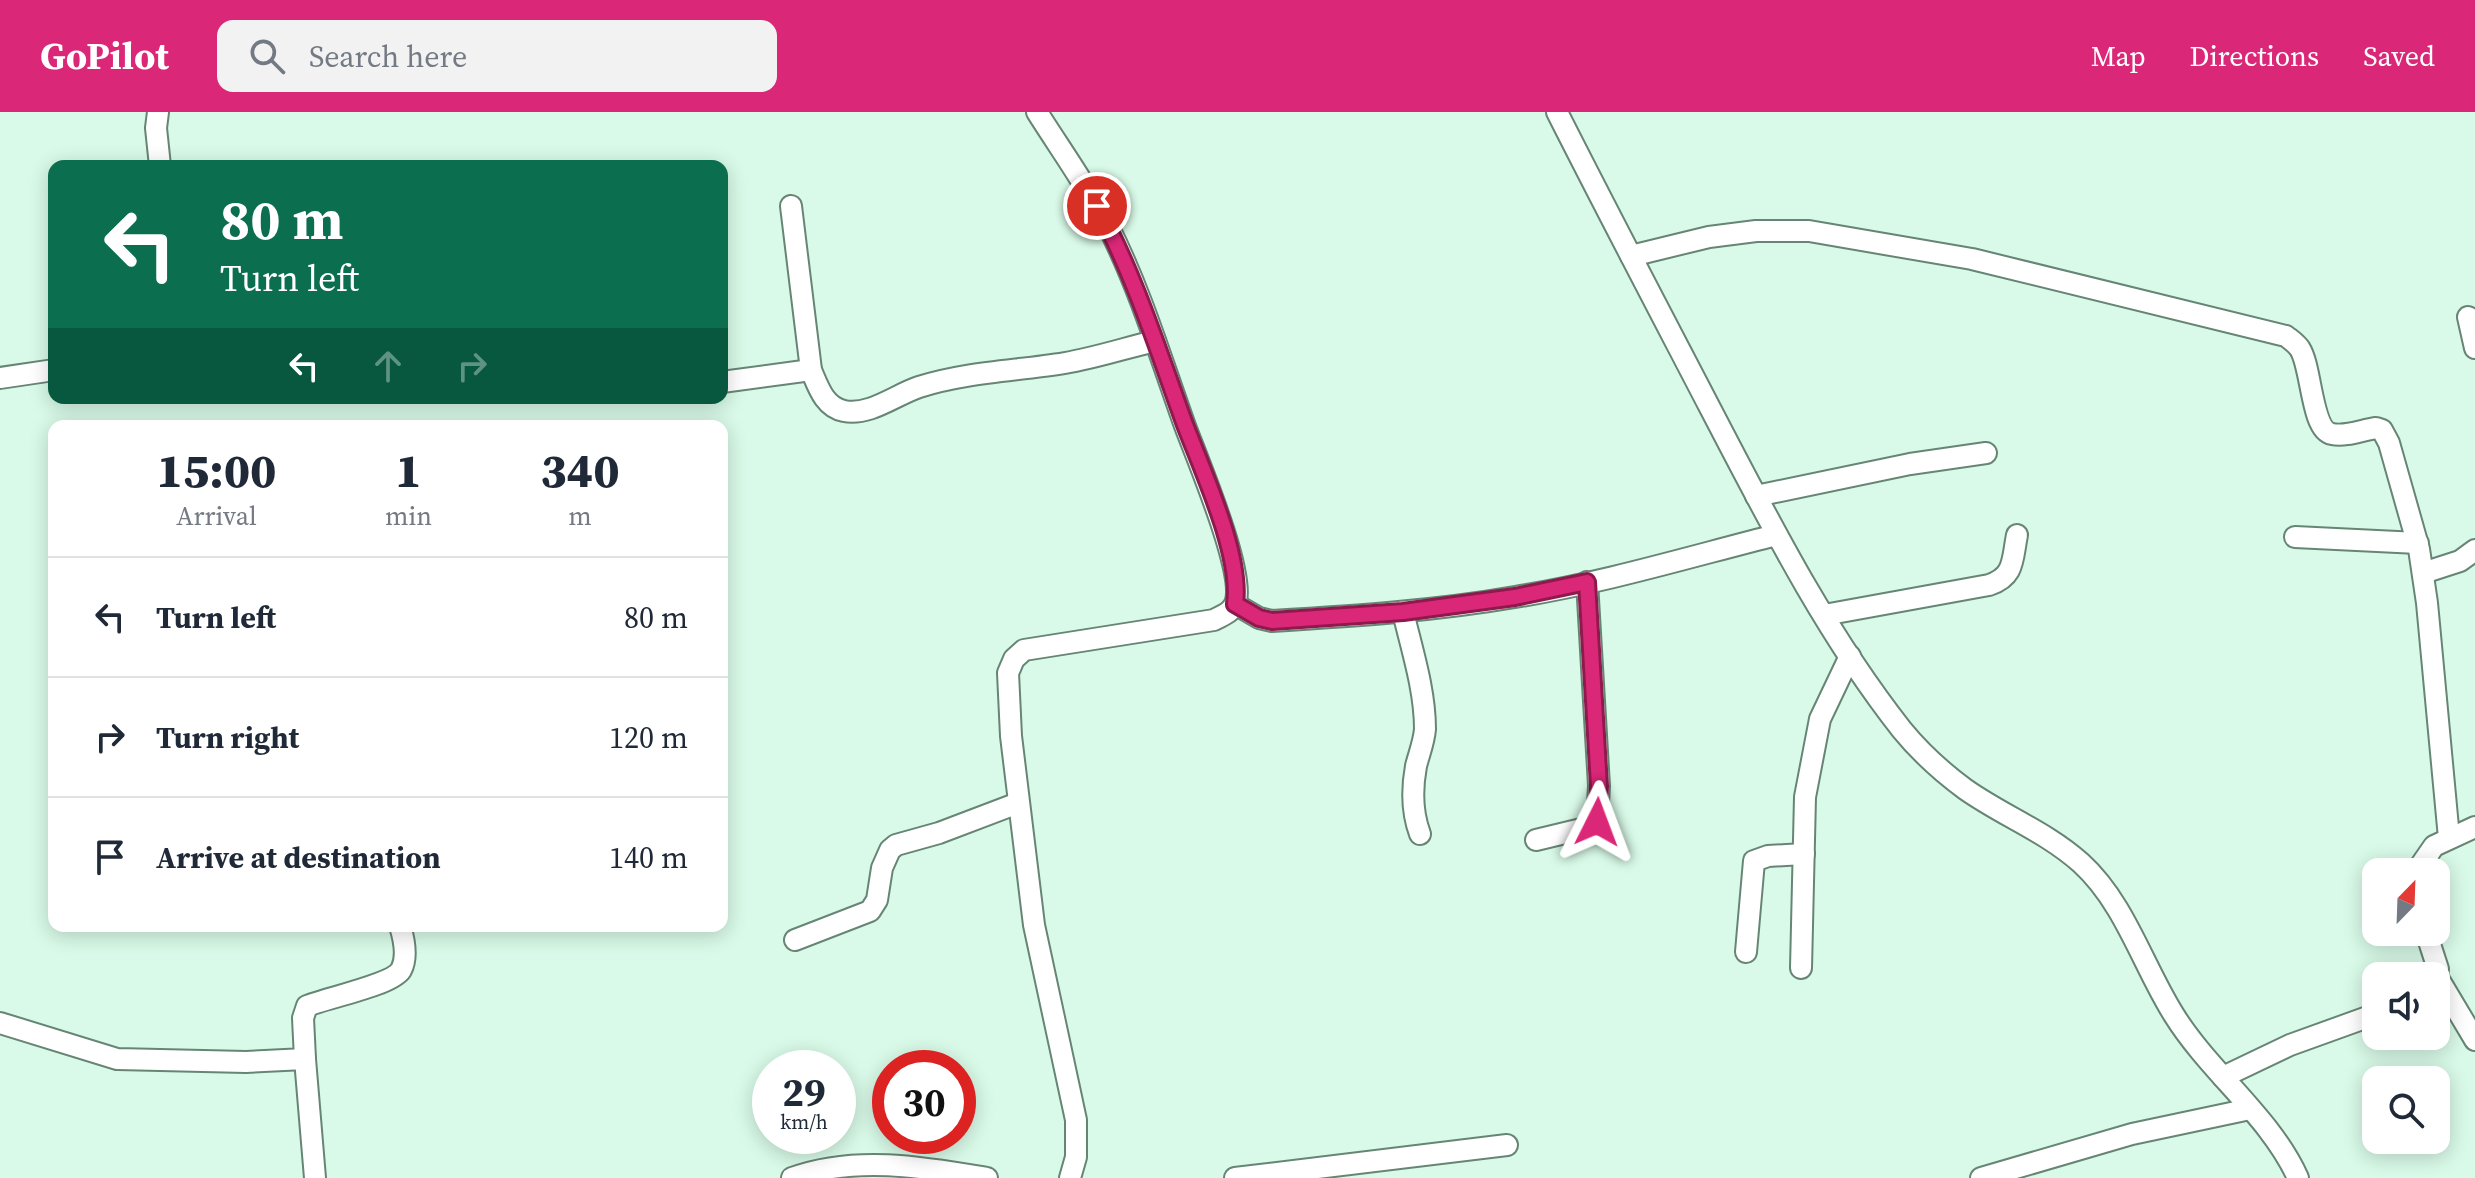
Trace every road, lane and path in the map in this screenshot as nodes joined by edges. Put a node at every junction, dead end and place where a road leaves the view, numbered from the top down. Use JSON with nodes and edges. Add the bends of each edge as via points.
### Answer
{"nodes":[{"id":1,"x":158,"y":112,"type":"edge"},
{"id":2,"x":1037,"y":112,"type":"edge"},
{"id":3,"x":1557,"y":112,"type":"edge"},
{"id":4,"x":159,"y":160,"type":"edge"},
{"id":5,"x":791,"y":206,"type":"dead end"},
{"id":6,"x":1631,"y":256,"type":"junction"},
{"id":7,"x":2468,"y":317,"type":"dead end"},
{"id":8,"x":1155,"y":341,"type":"junction"},
{"id":9,"x":2475,"y":348,"type":"edge"},
{"id":10,"x":811,"y":370,"type":"junction"},
{"id":11,"x":48,"y":371,"type":"edge"},
{"id":12,"x":0,"y":378,"type":"edge"},
{"id":13,"x":728,"y":381,"type":"edge"},
{"id":14,"x":1986,"y":453,"type":"dead end"},
{"id":15,"x":1756,"y":496,"type":"junction"},
{"id":16,"x":1776,"y":535,"type":"junction"},
{"id":17,"x":2017,"y":535,"type":"dead end"},
{"id":18,"x":2295,"y":537,"type":"dead end"},
{"id":19,"x":2418,"y":543,"type":"junction"},
{"id":20,"x":2475,"y":550,"type":"edge"},
{"id":21,"x":2423,"y":573,"type":"junction"},
{"id":22,"x":1587,"y":582,"type":"junction"},
{"id":23,"x":1235,"y":604,"type":"junction"},
{"id":24,"x":1403,"y":612,"type":"junction"},
{"id":25,"x":1824,"y":615,"type":"junction"},
{"id":26,"x":1850,"y":656,"type":"junction"},
{"id":27,"x":1018,"y":803,"type":"junction"},
{"id":28,"x":2475,"y":827,"type":"edge"},
{"id":29,"x":1420,"y":834,"type":"dead end"},
{"id":30,"x":2449,"y":838,"type":"junction"},
{"id":31,"x":1536,"y":840,"type":"dead end"},
{"id":32,"x":1804,"y":854,"type":"junction"},
{"id":33,"x":2426,"y":858,"type":"edge"},
{"id":34,"x":401,"y":932,"type":"edge"},
{"id":35,"x":795,"y":940,"type":"dead end"},
{"id":36,"x":1746,"y":952,"type":"dead end"},
{"id":37,"x":1801,"y":968,"type":"dead end"},
{"id":38,"x":2450,"y":1002,"type":"edge"},
{"id":39,"x":2362,"y":1019,"type":"edge"},
{"id":40,"x":0,"y":1023,"type":"edge"},
{"id":41,"x":2475,"y":1040,"type":"edge"},
{"id":42,"x":305,"y":1059,"type":"junction"},
{"id":43,"x":2223,"y":1077,"type":"junction"},
{"id":44,"x":2250,"y":1109,"type":"junction"},
{"id":45,"x":1507,"y":1145,"type":"dead end"},
{"id":46,"x":315,"y":1178,"type":"edge"},
{"id":47,"x":792,"y":1178,"type":"edge"},
{"id":48,"x":987,"y":1178,"type":"edge"},
{"id":49,"x":1070,"y":1178,"type":"edge"},
{"id":50,"x":1235,"y":1178,"type":"edge"},
{"id":51,"x":1981,"y":1178,"type":"edge"},
{"id":52,"x":2298,"y":1178,"type":"edge"}],
"edges":[{"from":1,"to":4,"type":"street"},
{"from":2,"to":8,"type":"street","via":[[1109,228]]},
{"from":3,"to":6,"type":"street"},
{"from":5,"to":10,"type":"street"},
{"from":6,"to":15,"type":"street"},
{"from":6,"to":19,"type":"street","via":[[1709,237],[1809,231],[1972,259],[2286,336],[2299,346],[2307,364],[2323,430],[2342,435],[2376,428],[2386,436]]},
{"from":7,"to":9,"type":"street"},
{"from":8,"to":10,"type":"street","via":[[1068,363],[932,384],[853,412],[829,403]]},
{"from":8,"to":23,"type":"street","via":[[1221,523],[1235,575]]},
{"from":10,"to":13,"type":"street"},
{"from":11,"to":12,"type":"street"},
{"from":14,"to":15,"type":"street"},
{"from":15,"to":16,"type":"street"},
{"from":16,"to":22,"type":"street"},
{"from":16,"to":25,"type":"street"},
{"from":17,"to":25,"type":"street","via":[[2003,581]]},
{"from":18,"to":19,"type":"street"},
{"from":19,"to":21,"type":"street"},
{"from":20,"to":21,"type":"street"},
{"from":21,"to":30,"type":"street"},
{"from":22,"to":24,"type":"street"},
{"from":22,"to":31,"type":"street","via":[[1597,822]]},
{"from":23,"to":24,"type":"street","via":[[1272,621]]},
{"from":23,"to":27,"type":"street","via":[[1214,620],[1024,650],[1014,659],[1008,673]]},
{"from":24,"to":29,"type":"street","via":[[1424,711],[1413,810]]},
{"from":25,"to":26,"type":"street"},
{"from":26,"to":32,"type":"street","via":[[1814,743],[1805,797]]},
{"from":26,"to":43,"type":"street","via":[[1903,731],[1936,766],[2057,842],[2085,867],[2110,897],[2174,1016]]},
{"from":27,"to":35,"type":"street","via":[[896,845],[882,868],[870,911]]},
{"from":27,"to":49,"type":"street","via":[[1034,925],[1076,1120]]},
{"from":28,"to":30,"type":"street"},
{"from":30,"to":33,"type":"street"},
{"from":32,"to":36,"type":"street","via":[[1754,861]]},
{"from":32,"to":37,"type":"street"},
{"from":34,"to":42,"type":"street","via":[[404,957],[395,976],[307,1006]]},
{"from":38,"to":41,"type":"street"},
{"from":39,"to":43,"type":"street"},
{"from":40,"to":42,"type":"street","via":[[117,1059]]},
{"from":42,"to":46,"type":"street"},
{"from":43,"to":44,"type":"street"},
{"from":44,"to":51,"type":"street","via":[[2132,1134]]},
{"from":44,"to":52,"type":"street"},
{"from":45,"to":50,"type":"street"},
{"from":47,"to":48,"type":"street","via":[[856,1164],[924,1167]]}]}
